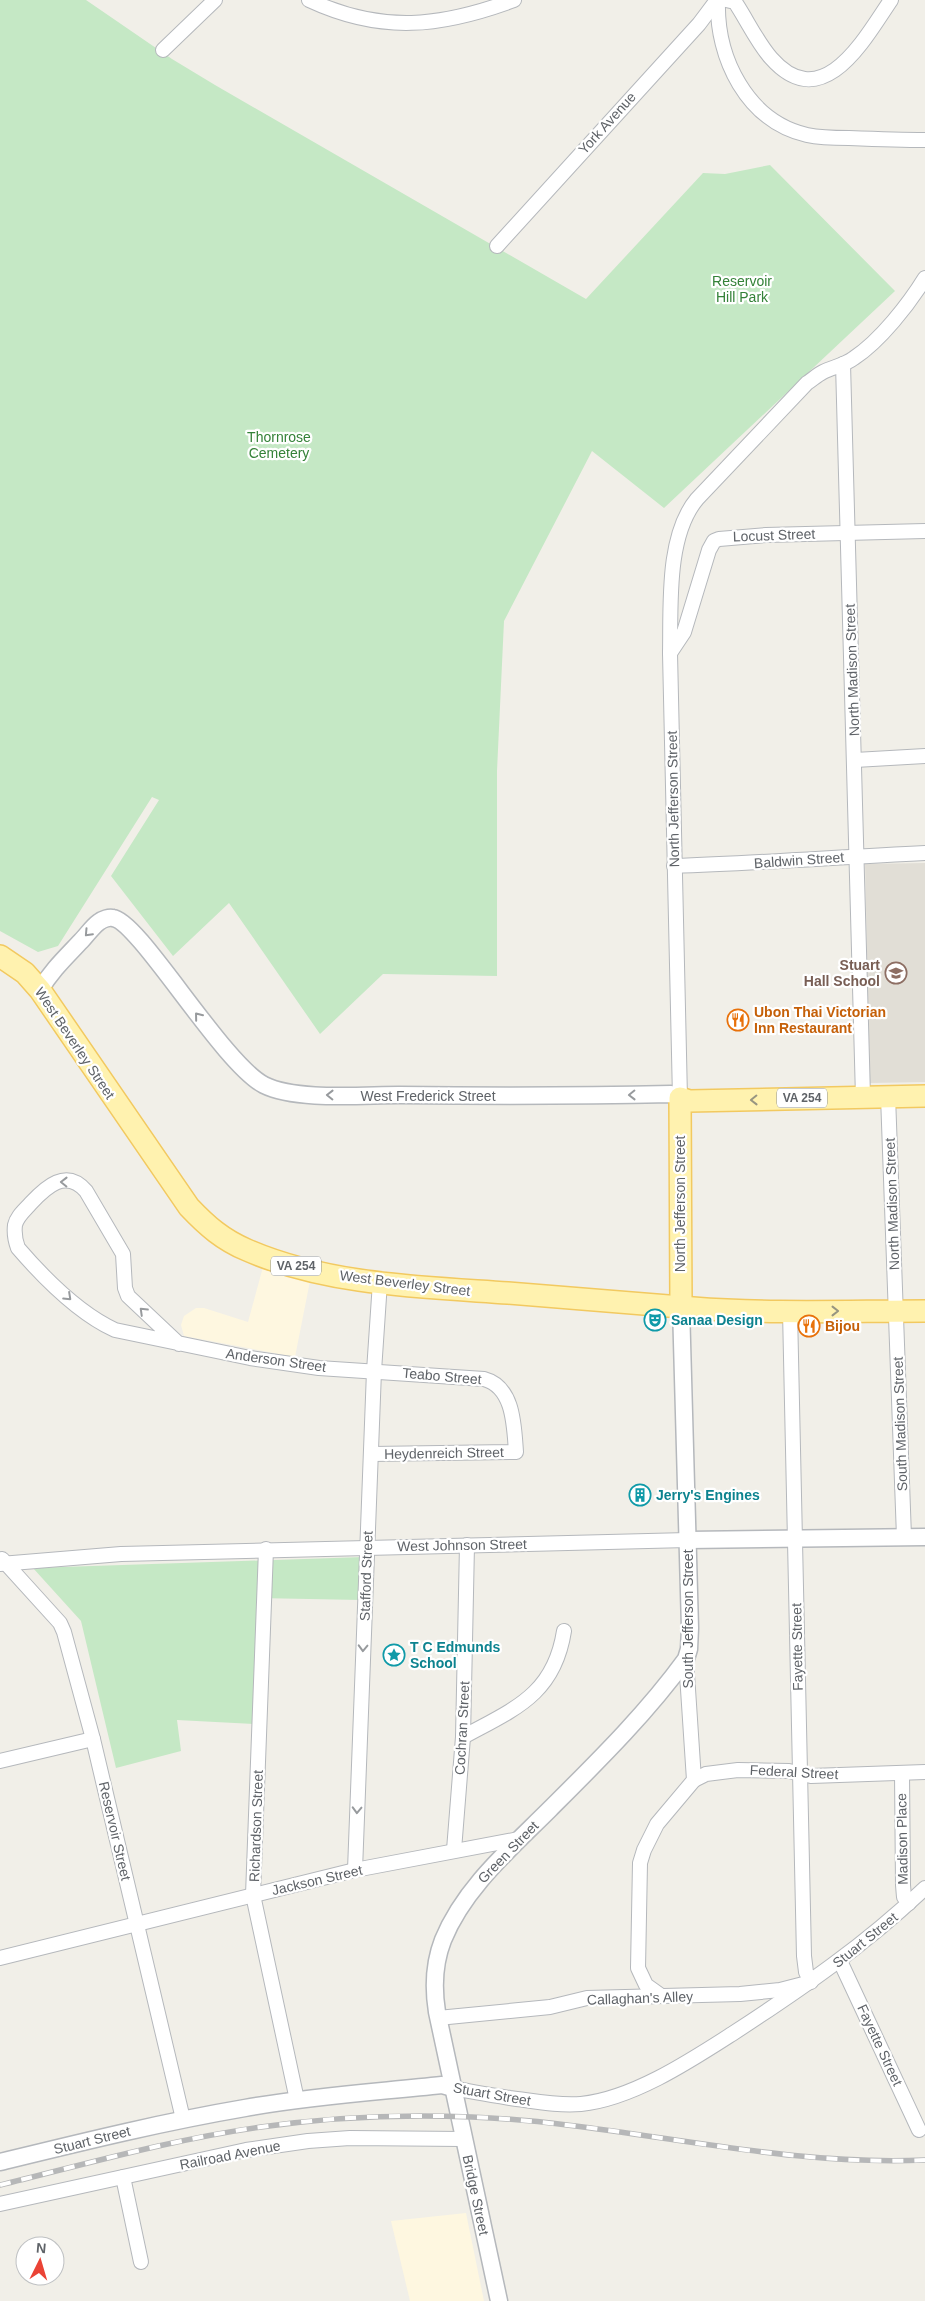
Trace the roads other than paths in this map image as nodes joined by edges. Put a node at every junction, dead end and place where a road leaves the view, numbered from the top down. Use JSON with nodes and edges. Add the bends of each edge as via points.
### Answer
{"nodes":[{"id":1,"x":215,"y":0,"type":"edge"},
{"id":2,"x":309,"y":0,"type":"edge"},
{"id":3,"x":514,"y":0,"type":"edge"},
{"id":4,"x":717,"y":0,"type":"edge"},
{"id":5,"x":726,"y":0,"type":"edge"},
{"id":6,"x":891,"y":0,"type":"edge"},
{"id":7,"x":163,"y":50,"type":"dead end"},
{"id":8,"x":925,"y":140,"type":"edge"},
{"id":9,"x":497,"y":246,"type":"dead end"},
{"id":10,"x":925,"y":278,"type":"edge"},
{"id":11,"x":843,"y":364,"type":"junction"},
{"id":12,"x":925,"y":531,"type":"edge"},
{"id":13,"x":848,"y":533,"type":"junction"},
{"id":14,"x":670,"y":653,"type":"junction"},
{"id":15,"x":925,"y":756,"type":"edge"},
{"id":16,"x":855,"y":760,"type":"junction"},
{"id":17,"x":925,"y":853,"type":"edge"},
{"id":18,"x":857,"y":856,"type":"junction"},
{"id":19,"x":674,"y":866,"type":"junction"},
{"id":20,"x":0,"y":956,"type":"edge"},
{"id":21,"x":40,"y":990,"type":"junction"},
{"id":22,"x":888,"y":1096,"type":"junction"},
{"id":23,"x":925,"y":1096,"type":"edge"},
{"id":24,"x":863,"y":1097,"type":"junction"},
{"id":25,"x":680,"y":1098,"type":"junction"},
{"id":26,"x":380,"y":1282,"type":"junction"},
{"id":27,"x":682,"y":1306,"type":"junction"},
{"id":28,"x":790,"y":1311,"type":"junction"},
{"id":29,"x":895,"y":1311,"type":"junction"},
{"id":30,"x":925,"y":1311,"type":"edge"},
{"id":31,"x":179,"y":1344,"type":"junction"},
{"id":32,"x":374,"y":1371,"type":"junction"},
{"id":33,"x":516,"y":1452,"type":"joint"},
{"id":34,"x":372,"y":1454,"type":"junction"},
{"id":35,"x":904,"y":1537,"type":"junction"},
{"id":36,"x":925,"y":1537,"type":"edge"},
{"id":37,"x":795,"y":1539,"type":"junction"},
{"id":38,"x":688,"y":1540,"type":"junction"},
{"id":39,"x":467,"y":1545,"type":"junction"},
{"id":40,"x":367,"y":1547,"type":"junction"},
{"id":41,"x":266,"y":1549,"type":"junction"},
{"id":42,"x":2,"y":1561,"type":"edge"},
{"id":43,"x":564,"y":1631,"type":"dead end"},
{"id":44,"x":686,"y":1659,"type":"junction"},
{"id":45,"x":463,"y":1737,"type":"junction"},
{"id":46,"x":93,"y":1739,"type":"junction"},
{"id":47,"x":0,"y":1762,"type":"edge"},
{"id":48,"x":925,"y":1772,"type":"edge"},
{"id":49,"x":902,"y":1773,"type":"junction"},
{"id":50,"x":800,"y":1774,"type":"junction"},
{"id":51,"x":694,"y":1780,"type":"junction"},
{"id":52,"x":519,"y":1839,"type":"junction"},
{"id":53,"x":454,"y":1850,"type":"junction"},
{"id":54,"x":355,"y":1870,"type":"junction"},
{"id":55,"x":925,"y":1888,"type":"edge"},
{"id":56,"x":253,"y":1895,"type":"junction"},
{"id":57,"x":909,"y":1903,"type":"junction"},
{"id":58,"x":137,"y":1924,"type":"junction"},
{"id":59,"x":0,"y":1958,"type":"edge"},
{"id":60,"x":840,"y":1961,"type":"junction"},
{"id":61,"x":811,"y":1982,"type":"junction"},
{"id":62,"x":660,"y":1995,"type":"junction"},
{"id":63,"x":438,"y":2018,"type":"junction"},
{"id":64,"x":454,"y":2088,"type":"junction"},
{"id":65,"x":297,"y":2100,"type":"junction"},
{"id":66,"x":183,"y":2119,"type":"junction"},
{"id":67,"x":919,"y":2130,"type":"dead end"},
{"id":68,"x":463,"y":2139,"type":"junction"},
{"id":69,"x":0,"y":2162,"type":"edge"},
{"id":70,"x":123,"y":2177,"type":"junction"},
{"id":71,"x":0,"y":2204,"type":"edge"},
{"id":72,"x":141,"y":2262,"type":"dead end"},
{"id":73,"x":499,"y":2301,"type":"edge"}],
"edges":[{"from":1,"to":7,"type":"street"},
{"from":2,"to":3,"type":"street","via":[[363,19],[411,24],[453,19]]},
{"from":4,"to":8,"type":"street","via":[[721,39],[733,73],[749,99],[771,118],[791,130],[811,136]]},
{"from":4,"to":9,"type":"street","name":"York Avenue","via":[[699,24]]},
{"from":5,"to":6,"type":"street","via":[[735,2],[765,50],[778,64],[793,74],[808,78],[835,70],[850,59]]},
{"from":10,"to":11,"type":"street","via":[[880,336]]},
{"from":11,"to":13,"type":"street","name":"North Madison Street"},
{"from":11,"to":14,"type":"street","name":"North Jefferson Street","via":[[822,372],[807,383],[688,511],[676,541]]},
{"from":12,"to":13,"type":"street","name":"Locust Street"},
{"from":13,"to":14,"type":"street","name":"Locust Street","via":[[724,537],[714,542],[708,550],[684,632]]},
{"from":13,"to":16,"type":"street","name":"North Madison Street"},
{"from":14,"to":19,"type":"street","name":"North Jefferson Street"},
{"from":15,"to":16,"type":"street"},
{"from":16,"to":18,"type":"street","name":"North Madison Street"},
{"from":17,"to":18,"type":"street","name":"Baldwin Street"},
{"from":18,"to":19,"type":"street","name":"Baldwin Street"},
{"from":18,"to":24,"type":"street","name":"North Madison Street"},
{"from":19,"to":25,"type":"street","name":"North Jefferson Street"},
{"from":20,"to":21,"type":"main road","name":"West Beverley Street","number":"VA 254","via":[[24,973]]},
{"from":25,"to":21,"type":"street","name":"West Frederick Street","one_way":true,"via":[[671,1094],[317,1094],[274,1089],[242,1069],[148,950],[123,922],[114,918],[99,922],[49,975]]},
{"from":21,"to":26,"type":"main road","name":"West Beverley Street","number":"VA 254","via":[[189,1207],[210,1228],[225,1240],[282,1262]]},
{"from":22,"to":23,"type":"main road","name":"West Frederick Street","number":"VA 254"},
{"from":22,"to":24,"type":"main road","name":"West Frederick Street","number":"VA 254"},
{"from":22,"to":29,"type":"street","name":"North Madison Street"},
{"from":24,"to":25,"type":"main road","name":"West Frederick Street","number":"VA 254","one_way":true,"via":[[689,1101]]},
{"from":25,"to":27,"type":"main road","name":"North Jefferson Street"},
{"from":26,"to":27,"type":"main road","name":"West Beverley Street","number":"VA 254"},
{"from":26,"to":32,"type":"street","name":"Stafford Street"},
{"from":27,"to":28,"type":"main road","name":"West Beverley Street","number":"VA 254"},
{"from":27,"to":38,"type":"street","name":"South Jefferson Street"},
{"from":28,"to":29,"type":"main road","name":"West Beverley Street","number":"VA 254","one_way":true},
{"from":28,"to":37,"type":"street","name":"Fayette Street"},
{"from":29,"to":30,"type":"main road","name":"West Beverley Street","number":"VA 254"},
{"from":29,"to":35,"type":"street","name":"South Madison Street"},
{"from":31,"to":31,"type":"street","name":"Anderson Street","one_way":true,"via":[[128,1296],[124,1254],[86,1191],[81,1186],[59,1181],[45,1188],[18,1218],[15,1225],[18,1248],[74,1303],[102,1324],[115,1330]]},
{"from":31,"to":32,"type":"street","name":"Anderson Street","via":[[319,1368]]},
{"from":32,"to":33,"type":"street","name":"Teabo Street","via":[[478,1378],[495,1383],[506,1395]]},
{"from":32,"to":34,"type":"street","name":"Stafford Street"},
{"from":33,"to":34,"type":"street","name":"Heydenreich Street"},
{"from":34,"to":40,"type":"street","name":"Stafford Street"},
{"from":35,"to":36,"type":"street","name":"West Johnson Street"},
{"from":35,"to":37,"type":"street","name":"West Johnson Street"},
{"from":37,"to":38,"type":"street","name":"West Johnson Street"},
{"from":37,"to":50,"type":"street","name":"Fayette Street"},
{"from":38,"to":39,"type":"street","name":"West Johnson Street"},
{"from":38,"to":44,"type":"street","name":"South Jefferson Street","via":[[690,1634]]},
{"from":39,"to":40,"type":"street","name":"West Johnson Street"},
{"from":39,"to":45,"type":"street","name":"Cochran Street"},
{"from":40,"to":41,"type":"street","name":"West Johnson Street"},
{"from":40,"to":54,"type":"street","name":"Stafford Street","one_way":true},
{"from":41,"to":42,"type":"street","name":"West Johnson Street"},
{"from":41,"to":56,"type":"street","name":"Richardson Street"},
{"from":42,"to":46,"type":"street","name":"Reservoir Street","via":[[60,1623]]},
{"from":43,"to":45,"type":"street","via":[[554,1666],[535,1693]]},
{"from":44,"to":51,"type":"street","name":"South Jefferson Street"},
{"from":44,"to":52,"type":"street","name":"Green Street","via":[[616,1742]]},
{"from":45,"to":53,"type":"street","name":"Cochran Street"},
{"from":46,"to":47,"type":"street"},
{"from":46,"to":58,"type":"street","name":"Reservoir Street"},
{"from":48,"to":49,"type":"street","name":"Federal Street"},
{"from":49,"to":50,"type":"street","name":"Federal Street"},
{"from":49,"to":57,"type":"street","name":"Madison Place","via":[[903,1886],[904,1897]]},
{"from":50,"to":51,"type":"street","name":"Federal Street","via":[[738,1770],[706,1774]]},
{"from":50,"to":61,"type":"street","name":"Fayette Street","via":[[804,1956]]},
{"from":51,"to":62,"type":"street","via":[[657,1824],[640,1862],[638,1968],[646,1985]]},
{"from":52,"to":53,"type":"street","name":"Jackson Street"},
{"from":52,"to":63,"type":"street","name":"Green Street","via":[[476,1886],[445,1935],[434,1981]]},
{"from":53,"to":54,"type":"street","name":"Jackson Street"},
{"from":54,"to":56,"type":"street","name":"Jackson Street"},
{"from":55,"to":57,"type":"street","name":"Stuart Street"},
{"from":56,"to":58,"type":"street","name":"Jackson Street"},
{"from":56,"to":65,"type":"street","name":"Richardson Street"},
{"from":57,"to":60,"type":"street","name":"Stuart Street"},
{"from":58,"to":59,"type":"street","name":"Jackson Street"},
{"from":58,"to":66,"type":"street","name":"Reservoir Street"},
{"from":60,"to":61,"type":"street","name":"Stuart Street"},
{"from":60,"to":67,"type":"street","name":"Fayette Street"},
{"from":61,"to":62,"type":"street","name":"Callaghan's Alley","via":[[754,1994]]},
{"from":61,"to":64,"type":"street","name":"Stuart Street","via":[[669,2072],[596,2101],[554,2104]]},
{"from":62,"to":63,"type":"street","name":"Callaghan's Alley","via":[[586,1998],[550,2007]]},
{"from":63,"to":64,"type":"street","name":"Green Street"},
{"from":64,"to":65,"type":"street","name":"Stuart Street","via":[[442,2085]]},
{"from":64,"to":68,"type":"street","name":"Bridge Street"},
{"from":65,"to":66,"type":"street","name":"Stuart Street"},
{"from":66,"to":69,"type":"street","name":"Stuart Street"},
{"from":68,"to":70,"type":"street","name":"Railroad Avenue","via":[[308,2141],[246,2150]]},
{"from":68,"to":73,"type":"street","name":"Bridge Street"},
{"from":70,"to":71,"type":"street","name":"Railroad Avenue"},
{"from":70,"to":72,"type":"street"}]}
